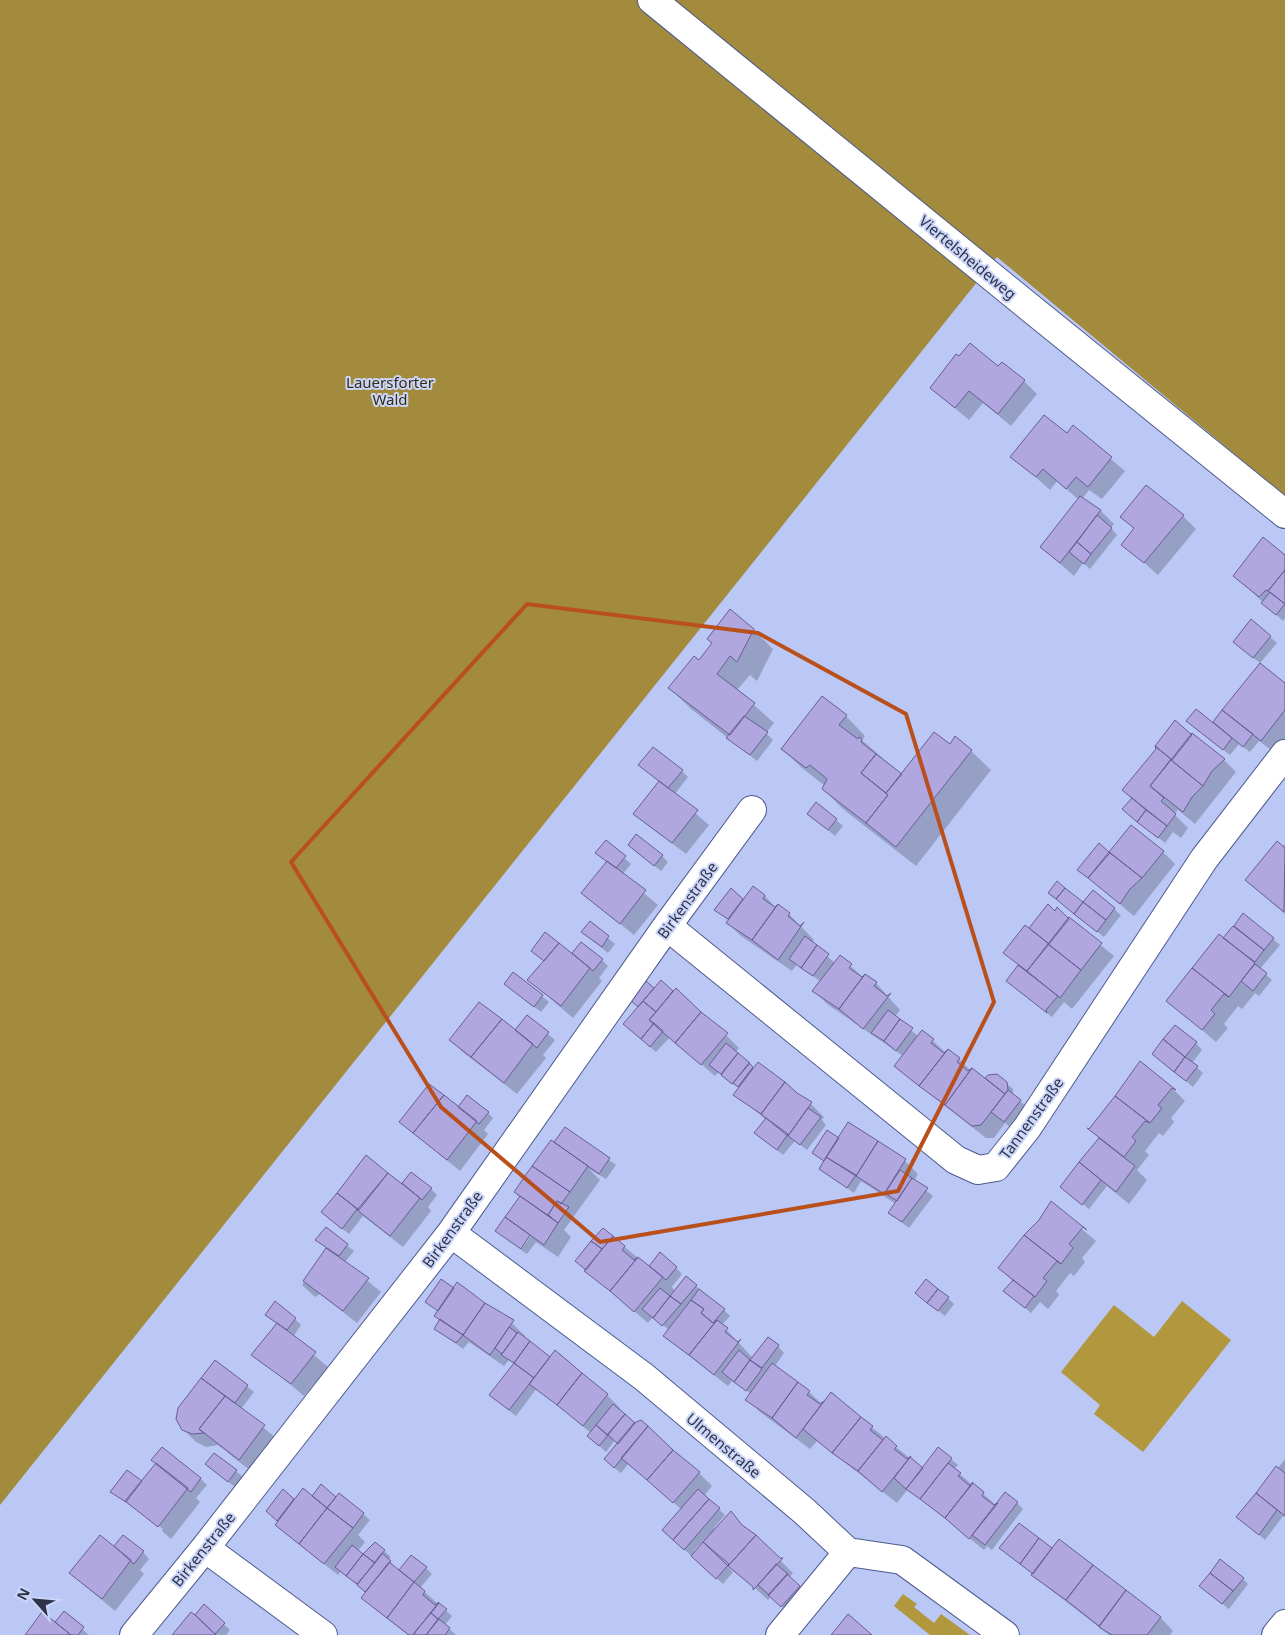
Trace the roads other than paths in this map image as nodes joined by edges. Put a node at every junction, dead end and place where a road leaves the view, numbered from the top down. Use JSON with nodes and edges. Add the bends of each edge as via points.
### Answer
{"nodes":[{"id":1,"x":652,"y":0,"type":"edge"},
{"id":2,"x":1285,"y":514,"type":"edge"},
{"id":3,"x":1285,"y":754,"type":"edge"},
{"id":4,"x":752,"y":810,"type":"dead end"},
{"id":5,"x":667,"y":926,"type":"junction"},
{"id":6,"x":451,"y":1233,"type":"junction"},
{"id":7,"x":205,"y":1548,"type":"junction"},
{"id":8,"x":848,"y":1552,"type":"junction"},
{"id":9,"x":1285,"y":1624,"type":"edge"},
{"id":10,"x":134,"y":1635,"type":"edge"},
{"id":11,"x":323,"y":1635,"type":"edge"},
{"id":12,"x":780,"y":1635,"type":"edge"},
{"id":13,"x":1005,"y":1635,"type":"edge"},
{"id":14,"x":1276,"y":1635,"type":"edge"}],
"edges":[{"from":1,"to":2,"type":"street","name":"Viertelsheideweg"},
{"from":3,"to":5,"type":"street","name":"Tannenstraße","via":[[1204,859],[1027,1128],[996,1167],[978,1170],[956,1160]]},
{"from":4,"to":5,"type":"street","name":"Birkenstraße"},
{"from":5,"to":6,"type":"street","name":"Birkenstraße"},
{"from":6,"to":7,"type":"street","name":"Birkenstraße"},
{"from":6,"to":8,"type":"street","name":"Ulmenstraße","via":[[644,1377]]},
{"from":7,"to":10,"type":"street","name":"Birkenstraße"},
{"from":7,"to":11,"type":"street"},
{"from":8,"to":12,"type":"street"},
{"from":8,"to":13,"type":"street","via":[[902,1560]]},
{"from":9,"to":14,"type":"street"}]}
